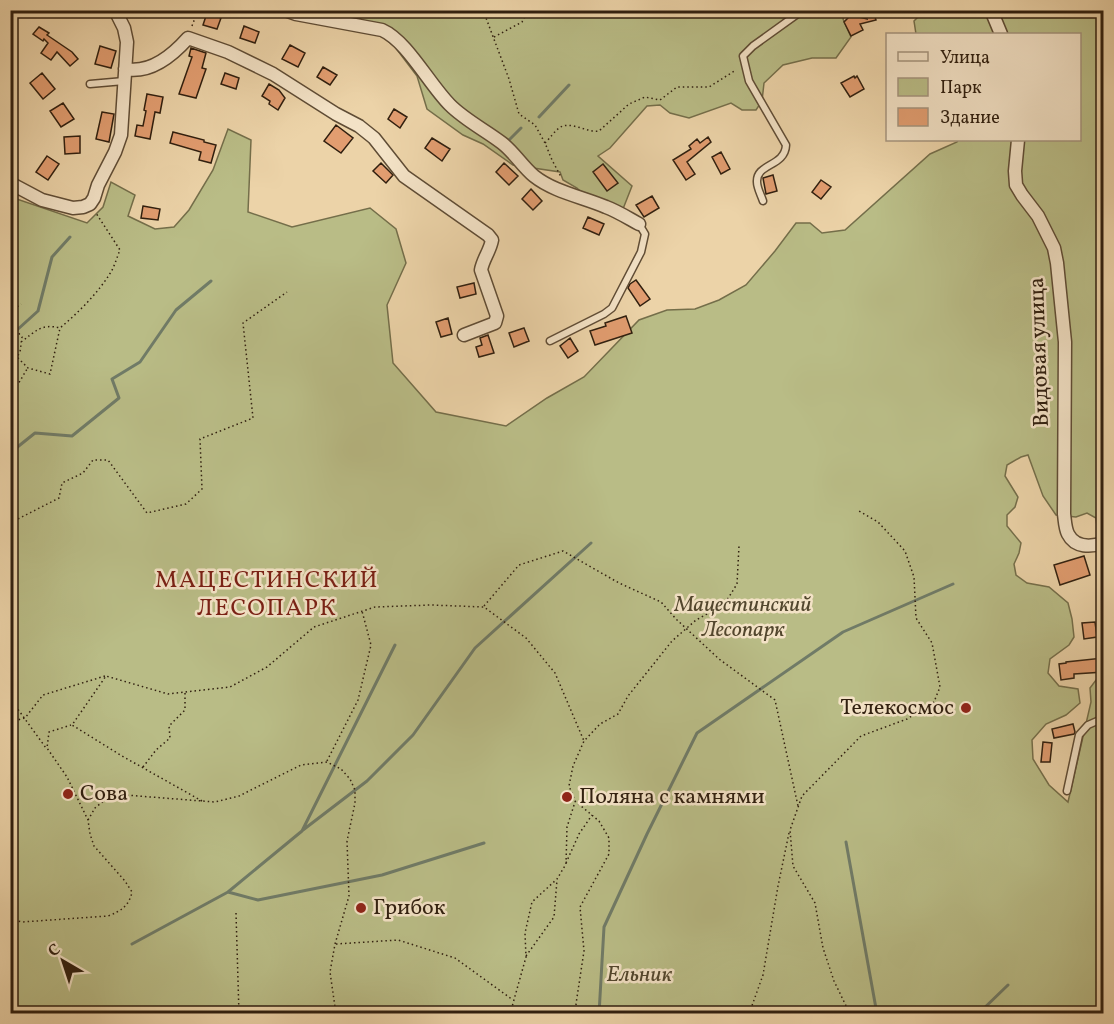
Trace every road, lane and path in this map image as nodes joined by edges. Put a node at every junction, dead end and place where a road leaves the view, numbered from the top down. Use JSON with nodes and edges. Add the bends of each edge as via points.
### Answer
{"nodes":[{"id":1,"x":115,"y":10,"type":"edge"},
{"id":2,"x":198,"y":10,"type":"edge"},
{"id":3,"x":285,"y":10,"type":"edge"},
{"id":4,"x":483,"y":10,"type":"edge"},
{"id":5,"x":528,"y":10,"type":"edge"},
{"id":6,"x":803,"y":10,"type":"edge"},
{"id":7,"x":991,"y":10,"type":"edge"},
{"id":8,"x":1001,"y":33,"type":"edge"},
{"id":9,"x":188,"y":38,"type":"junction"},
{"id":10,"x":493,"y":38,"type":"junction"},
{"id":11,"x":743,"y":56,"type":"junction"},
{"id":12,"x":124,"y":75,"type":"junction"},
{"id":13,"x":90,"y":84,"type":"dead end"},
{"id":14,"x":1018,"y":141,"type":"edge"},
{"id":15,"x":545,"y":143,"type":"junction"},
{"id":16,"x":563,"y":180,"type":"dead end"},
{"id":17,"x":10,"y":183,"type":"edge"},
{"id":18,"x":763,"y":201,"type":"dead end"},
{"id":19,"x":90,"y":204,"type":"junction"},
{"id":20,"x":639,"y":224,"type":"joint"},
{"id":21,"x":286,"y":292,"type":"dead end"},
{"id":22,"x":21,"y":304,"type":"dead end"},
{"id":23,"x":10,"y":312,"type":"edge"},
{"id":24,"x":10,"y":323,"type":"edge"},
{"id":25,"x":60,"y":328,"type":"junction"},
{"id":26,"x":464,"y":335,"type":"dead end"},
{"id":27,"x":550,"y":341,"type":"dead end"},
{"id":28,"x":21,"y":342,"type":"junction"},
{"id":29,"x":28,"y":368,"type":"junction"},
{"id":30,"x":10,"y":398,"type":"edge"},
{"id":31,"x":859,"y":511,"type":"dead end"},
{"id":32,"x":10,"y":523,"type":"edge"},
{"id":33,"x":1104,"y":543,"type":"edge"},
{"id":34,"x":739,"y":546,"type":"dead end"},
{"id":35,"x":484,"y":607,"type":"junction"},
{"id":36,"x":362,"y":611,"type":"junction"},
{"id":37,"x":686,"y":628,"type":"junction"},
{"id":38,"x":106,"y":676,"type":"junction"},
{"id":39,"x":185,"y":692,"type":"junction"},
{"id":40,"x":10,"y":706,"type":"edge"},
{"id":41,"x":25,"y":718,"type":"junction"},
{"id":42,"x":1104,"y":718,"type":"edge"},
{"id":43,"x":10,"y":722,"type":"edge"},
{"id":44,"x":72,"y":725,"type":"junction"},
{"id":45,"x":584,"y":741,"type":"junction"},
{"id":46,"x":47,"y":748,"type":"junction"},
{"id":47,"x":327,"y":762,"type":"junction"},
{"id":48,"x":142,"y":767,"type":"junction"},
{"id":49,"x":1067,"y":791,"type":"dead end"},
{"id":50,"x":202,"y":801,"type":"junction"},
{"id":51,"x":575,"y":801,"type":"junction"},
{"id":52,"x":798,"y":806,"type":"junction"},
{"id":53,"x":592,"y":815,"type":"junction"},
{"id":54,"x":88,"y":820,"type":"junction"},
{"id":55,"x":790,"y":830,"type":"junction"},
{"id":56,"x":566,"y":864,"type":"junction"},
{"id":57,"x":557,"y":879,"type":"junction"},
{"id":58,"x":237,"y":913,"type":"dead end"},
{"id":59,"x":10,"y":919,"type":"edge"},
{"id":60,"x":334,"y":944,"type":"junction"},
{"id":61,"x":526,"y":957,"type":"junction"},
{"id":62,"x":514,"y":1000,"type":"junction"},
{"id":63,"x":239,"y":1014,"type":"edge"},
{"id":64,"x":336,"y":1014,"type":"edge"},
{"id":65,"x":510,"y":1014,"type":"edge"},
{"id":66,"x":578,"y":1014,"type":"edge"},
{"id":67,"x":749,"y":1014,"type":"edge"},
{"id":68,"x":850,"y":1014,"type":"edge"}],
"edges":[{"from":1,"to":12,"type":"street","via":[[126,35]]},
{"from":2,"to":9,"type":"path"},
{"from":3,"to":20,"type":"street","via":[[391,34],[451,106],[504,144],[536,178]]},
{"from":4,"to":10,"type":"path"},
{"from":5,"to":10,"type":"path","via":[[522,22]]},
{"from":6,"to":11,"type":"lane"},
{"from":7,"to":8,"type":"street"},
{"from":9,"to":12,"type":"street","via":[[153,66]]},
{"from":9,"to":26,"type":"street","via":[[273,74],[359,126],[374,138],[404,176],[488,235],[491,248],[481,270],[497,316],[490,326]]},
{"from":10,"to":15,"type":"path","via":[[519,114],[535,125]]},
{"from":11,"to":15,"type":"path","via":[[737,69],[709,87],[677,87],[660,100],[645,97],[629,104],[599,131],[564,126]]},
{"from":11,"to":18,"type":"lane","via":[[749,81],[786,145],[780,160],[757,178]]},
{"from":12,"to":13,"type":"lane"},
{"from":12,"to":19,"type":"street","via":[[121,135]]},
{"from":14,"to":33,"type":"street","name":"Видовая улица","via":[[1016,185],[1038,216],[1057,263],[1065,342],[1066,532],[1083,545]]},
{"from":15,"to":16,"type":"path"},
{"from":17,"to":19,"type":"street","via":[[42,200],[73,208]]},
{"from":19,"to":25,"type":"path","via":[[120,250],[112,271],[88,302]]},
{"from":20,"to":27,"type":"lane","via":[[645,234],[641,252],[612,308]]},
{"from":21,"to":32,"type":"path","via":[[243,323],[253,418],[200,439],[202,489],[186,504],[147,513],[108,460],[93,460],[83,473],[62,483],[59,498]]},
{"from":22,"to":23,"type":"path"},
{"from":24,"to":28,"type":"path","via":[[22,337]]},
{"from":25,"to":28,"type":"path","via":[[41,328]]},
{"from":25,"to":29,"type":"path","via":[[50,374]]},
{"from":28,"to":29,"type":"path","via":[[17,357]]},
{"from":29,"to":30,"type":"path"},
{"from":31,"to":52,"type":"path","via":[[878,522],[905,551],[914,577],[916,618],[932,643],[940,687],[934,702],[907,719],[861,736],[802,796]]},
{"from":34,"to":37,"type":"path","via":[[737,584],[727,600]]},
{"from":35,"to":36,"type":"path","via":[[386,606]]},
{"from":35,"to":37,"type":"path","via":[[519,565],[563,551],[661,602]]},
{"from":35,"to":45,"type":"path","via":[[526,638],[555,673]]},
{"from":36,"to":39,"type":"path","via":[[314,627],[267,667],[230,687]]},
{"from":36,"to":47,"type":"path","via":[[371,645],[358,700]]},
{"from":37,"to":45,"type":"path","via":[[643,677],[618,714],[600,724]]},
{"from":37,"to":52,"type":"path","via":[[718,658],[775,700]]},
{"from":38,"to":39,"type":"path","via":[[168,694]]},
{"from":38,"to":41,"type":"path","via":[[43,695]]},
{"from":38,"to":44,"type":"path"},
{"from":39,"to":48,"type":"path","via":[[184,710],[169,726],[170,738]]},
{"from":40,"to":41,"type":"path"},
{"from":41,"to":43,"type":"path"},
{"from":41,"to":46,"type":"path"},
{"from":42,"to":49,"type":"lane","via":[[1088,725],[1079,735]]},
{"from":44,"to":46,"type":"path","via":[[49,732]]},
{"from":44,"to":48,"type":"path"},
{"from":45,"to":51,"type":"path","via":[[569,786]]},
{"from":46,"to":54,"type":"path","via":[[67,777]]},
{"from":47,"to":50,"type":"path","via":[[301,765],[239,796]]},
{"from":47,"to":60,"type":"path","via":[[350,779],[356,803],[348,841],[349,896]]},
{"from":48,"to":50,"type":"path"},
{"from":50,"to":54,"type":"path","via":[[125,795],[106,799]]},
{"from":51,"to":53,"type":"path"},
{"from":51,"to":56,"type":"path","via":[[567,826]]},
{"from":52,"to":55,"type":"path"},
{"from":53,"to":56,"type":"path"},
{"from":53,"to":66,"type":"path","via":[[609,838],[609,854],[580,907],[584,951]]},
{"from":54,"to":59,"type":"path","via":[[94,846],[132,892],[128,905],[108,916],[22,922]]},
{"from":55,"to":67,"type":"path","via":[[763,975]]},
{"from":55,"to":68,"type":"path","via":[[793,866],[815,903],[823,948]]},
{"from":56,"to":57,"type":"path"},
{"from":57,"to":61,"type":"path","via":[[554,917]]},
{"from":57,"to":61,"type":"path","via":[[531,902],[525,933]]},
{"from":58,"to":63,"type":"path"},
{"from":60,"to":62,"type":"path","via":[[398,940],[455,958]]},
{"from":60,"to":64,"type":"path","via":[[330,972]]},
{"from":61,"to":62,"type":"path"},
{"from":62,"to":65,"type":"path"}]}
